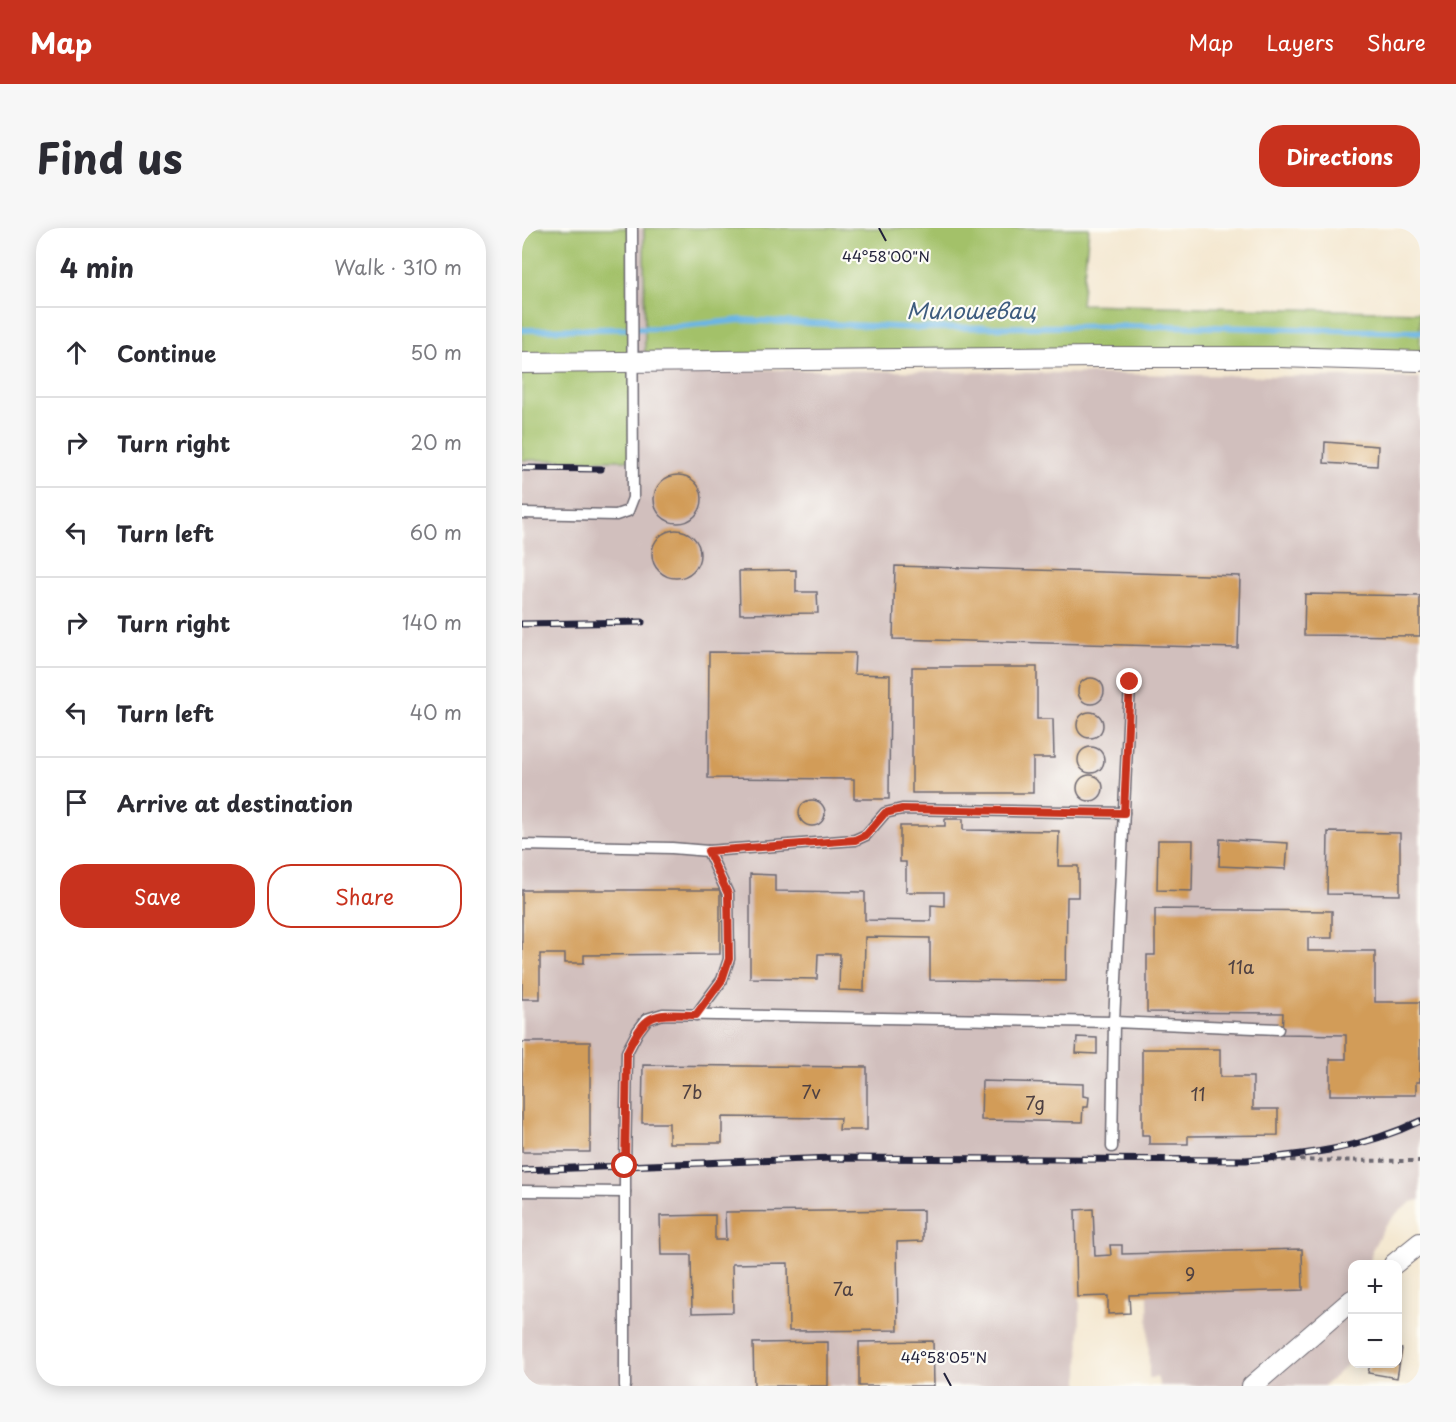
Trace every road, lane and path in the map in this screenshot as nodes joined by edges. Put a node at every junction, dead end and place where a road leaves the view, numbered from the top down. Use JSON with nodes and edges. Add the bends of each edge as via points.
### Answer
{"nodes":[{"id":1,"x":632,"y":228,"type":"edge"},
{"id":2,"x":1420,"y":361,"type":"edge"},
{"id":3,"x":634,"y":362,"type":"junction"},
{"id":4,"x":522,"y":363,"type":"edge"},
{"id":5,"x":522,"y":513,"type":"edge"},
{"id":6,"x":1130,"y":682,"type":"dead end"},
{"id":7,"x":1124,"y":813,"type":"junction"},
{"id":8,"x":522,"y":845,"type":"edge"},
{"id":9,"x":708,"y":851,"type":"junction"},
{"id":10,"x":696,"y":1015,"type":"junction"},
{"id":11,"x":1114,"y":1022,"type":"junction"},
{"id":12,"x":1278,"y":1029,"type":"dead end"},
{"id":13,"x":1112,"y":1147,"type":"dead end"},
{"id":14,"x":1246,"y":1160,"type":"dead end"},
{"id":15,"x":1420,"y":1161,"type":"edge"},
{"id":16,"x":522,"y":1191,"type":"edge"},
{"id":17,"x":625,"y":1192,"type":"junction"},
{"id":18,"x":1420,"y":1243,"type":"edge"},
{"id":19,"x":1399,"y":1260,"type":"edge"},
{"id":20,"x":1348,"y":1304,"type":"edge"},
{"id":21,"x":625,"y":1386,"type":"edge"},
{"id":22,"x":1252,"y":1386,"type":"edge"}],
"edges":[{"from":1,"to":3,"type":"lane"},
{"from":2,"to":3,"type":"street","via":[[1174,357]]},
{"from":3,"to":4,"type":"street"},
{"from":3,"to":5,"type":"lane","via":[[633,498],[628,511],[616,515]]},
{"from":6,"to":7,"type":"lane"},
{"from":7,"to":9,"type":"lane","via":[[902,809],[885,813],[866,835],[855,840]]},
{"from":7,"to":11,"type":"lane"},
{"from":8,"to":9,"type":"lane"},
{"from":9,"to":10,"type":"lane","via":[[728,894],[729,959],[722,980]]},
{"from":10,"to":11,"type":"lane"},
{"from":10,"to":17,"type":"lane","via":[[663,1014],[647,1019],[627,1052]]},
{"from":11,"to":12,"type":"lane"},
{"from":11,"to":13,"type":"lane"},
{"from":14,"to":15,"type":"path"},
{"from":16,"to":17,"type":"lane"},
{"from":17,"to":21,"type":"lane"},
{"from":18,"to":19,"type":"street"},
{"from":20,"to":22,"type":"street"}]}
